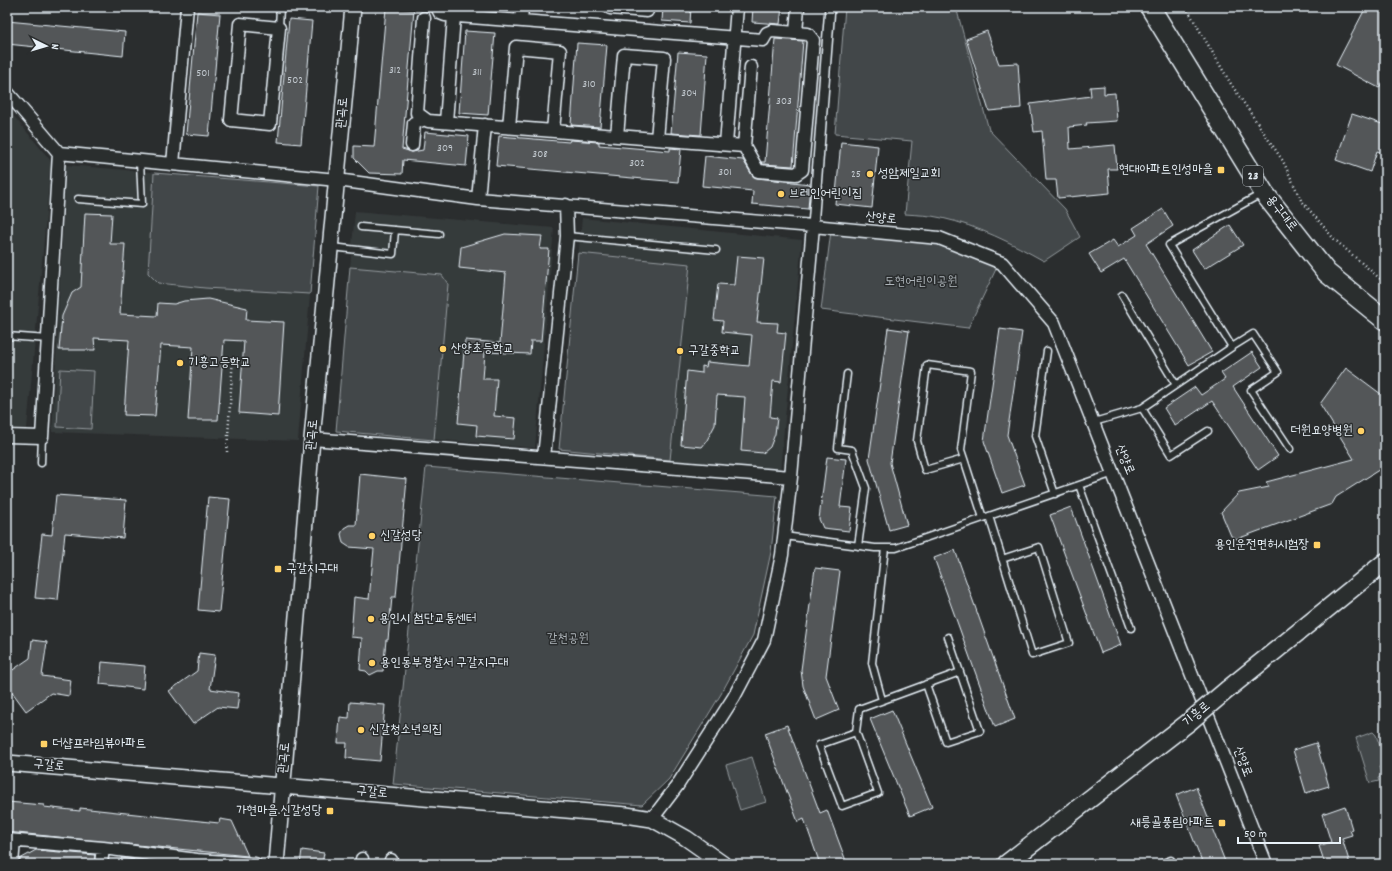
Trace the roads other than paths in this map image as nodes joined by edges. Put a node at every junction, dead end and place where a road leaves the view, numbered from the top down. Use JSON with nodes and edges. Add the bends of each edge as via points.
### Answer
{"nodes":[{"id":1,"x":187,"y":7,"type":"edge"},
{"id":2,"x":280,"y":7,"type":"edge"},
{"id":3,"x":353,"y":7,"type":"edge"},
{"id":4,"x":437,"y":7,"type":"edge"},
{"id":5,"x":522,"y":7,"type":"edge"},
{"id":6,"x":647,"y":7,"type":"edge"},
{"id":7,"x":737,"y":7,"type":"edge"},
{"id":8,"x":798,"y":7,"type":"edge"},
{"id":9,"x":830,"y":7,"type":"edge"},
{"id":10,"x":1150,"y":7,"type":"edge"},
{"id":11,"x":610,"y":8,"type":"edge"},
{"id":12,"x":454,"y":16,"type":"junction"},
{"id":13,"x":424,"y":18,"type":"dead end"},
{"id":14,"x":521,"y":21,"type":"junction"},
{"id":15,"x":279,"y":28,"type":"junction"},
{"id":16,"x":608,"y":28,"type":"junction"},
{"id":17,"x":796,"y":33,"type":"junction"},
{"id":18,"x":735,"y":38,"type":"junction"},
{"id":19,"x":751,"y":67,"type":"dead end"},
{"id":20,"x":7,"y":92,"type":"edge"},
{"id":21,"x":425,"y":119,"type":"junction"},
{"id":22,"x":446,"y":122,"type":"junction"},
{"id":23,"x":485,"y":125,"type":"junction"},
{"id":24,"x":509,"y":127,"type":"junction"},
{"id":25,"x":553,"y":131,"type":"junction"},
{"id":26,"x":617,"y":136,"type":"junction"},
{"id":27,"x":658,"y":139,"type":"junction"},
{"id":28,"x":726,"y":144,"type":"junction"},
{"id":29,"x":412,"y":145,"type":"dead end"},
{"id":30,"x":744,"y":146,"type":"junction"},
{"id":31,"x":59,"y":153,"type":"junction"},
{"id":32,"x":140,"y":161,"type":"junction"},
{"id":33,"x":173,"y":164,"type":"junction"},
{"id":34,"x":337,"y":180,"type":"junction"},
{"id":35,"x":1264,"y":193,"type":"junction"},
{"id":36,"x":78,"y":199,"type":"dead end"},
{"id":37,"x":478,"y":199,"type":"junction"},
{"id":38,"x":566,"y":205,"type":"junction"},
{"id":39,"x":813,"y":226,"type":"junction"},
{"id":40,"x":361,"y":227,"type":"dead end"},
{"id":41,"x":395,"y":230,"type":"junction"},
{"id":42,"x":438,"y":234,"type":"dead end"},
{"id":43,"x":567,"y":236,"type":"junction"},
{"id":44,"x":332,"y":247,"type":"junction"},
{"id":45,"x":716,"y":250,"type":"dead end"},
{"id":46,"x":1122,"y":295,"type":"dead end"},
{"id":47,"x":1385,"y":320,"type":"edge"},
{"id":48,"x":7,"y":336,"type":"edge"},
{"id":49,"x":48,"y":339,"type":"junction"},
{"id":50,"x":1232,"y":347,"type":"junction"},
{"id":51,"x":1047,"y":351,"type":"dead end"},
{"id":52,"x":847,"y":374,"type":"dead end"},
{"id":53,"x":1176,"y":385,"type":"junction"},
{"id":54,"x":1142,"y":408,"type":"junction"},
{"id":55,"x":1094,"y":422,"type":"junction"},
{"id":56,"x":1208,"y":432,"type":"dead end"},
{"id":57,"x":7,"y":436,"type":"edge"},
{"id":58,"x":42,"y":437,"type":"junction"},
{"id":59,"x":312,"y":439,"type":"junction"},
{"id":60,"x":1290,"y":449,"type":"dead end"},
{"id":61,"x":544,"y":458,"type":"junction"},
{"id":62,"x":964,"y":459,"type":"junction"},
{"id":63,"x":41,"y":463,"type":"dead end"},
{"id":64,"x":1114,"y":473,"type":"junction"},
{"id":65,"x":791,"y":477,"type":"junction"},
{"id":66,"x":1079,"y":485,"type":"junction"},
{"id":67,"x":1055,"y":494,"type":"junction"},
{"id":68,"x":986,"y":517,"type":"junction"},
{"id":69,"x":784,"y":536,"type":"junction"},
{"id":70,"x":858,"y":546,"type":"junction"},
{"id":71,"x":885,"y":548,"type":"junction"},
{"id":72,"x":1002,"y":559,"type":"junction"},
{"id":73,"x":1385,"y":562,"type":"edge"},
{"id":74,"x":1131,"y":628,"type":"dead end"},
{"id":75,"x":948,"y":637,"type":"dead end"},
{"id":76,"x":960,"y":672,"type":"junction"},
{"id":77,"x":926,"y":684,"type":"junction"},
{"id":78,"x":882,"y":700,"type":"junction"},
{"id":79,"x":856,"y":732,"type":"junction"},
{"id":80,"x":7,"y":763,"type":"edge"},
{"id":81,"x":283,"y":785,"type":"junction"},
{"id":82,"x":652,"y":819,"type":"junction"},
{"id":83,"x":11,"y":840,"type":"edge"},
{"id":84,"x":103,"y":848,"type":"junction"},
{"id":85,"x":197,"y":862,"type":"edge"},
{"id":86,"x":12,"y":864,"type":"edge"},
{"id":87,"x":101,"y":864,"type":"edge"},
{"id":88,"x":255,"y":864,"type":"edge"},
{"id":89,"x":276,"y":864,"type":"edge"},
{"id":90,"x":724,"y":864,"type":"edge"},
{"id":91,"x":1006,"y":864,"type":"edge"},
{"id":92,"x":1160,"y":864,"type":"edge"},
{"id":93,"x":1172,"y":864,"type":"edge"},
{"id":94,"x":1266,"y":864,"type":"edge"}],
"edges":[{"from":1,"to":33,"type":"street"},
{"from":2,"to":15,"type":"lane"},
{"from":3,"to":34,"type":"street","name":"관곡로"},
{"from":4,"to":12,"type":"street","via":[[440,13]]},
{"from":5,"to":14,"type":"street"},
{"from":6,"to":11,"type":"street","via":[[647,11]]},
{"from":7,"to":18,"type":"street"},
{"from":8,"to":17,"type":"street"},
{"from":9,"to":39,"type":"street"},
{"from":10,"to":35,"type":"main road","name":"용구대로","number":"23"},
{"from":11,"to":16,"type":"street"},
{"from":12,"to":14,"type":"street"},
{"from":12,"to":22,"type":"street"},
{"from":13,"to":21,"type":"street","via":[[416,113]]},
{"from":14,"to":16,"type":"street"},
{"from":15,"to":15,"type":"street","via":[[240,24],[231,120],[270,124]]},
{"from":16,"to":18,"type":"street"},
{"from":17,"to":18,"type":"street","via":[[772,31],[767,33],[763,40]]},
{"from":17,"to":30,"type":"street","via":[[808,34],[813,40],[802,170],[796,174],[758,171]]},
{"from":18,"to":28,"type":"street"},
{"from":19,"to":30,"type":"street"},
{"from":20,"to":31,"type":"street"},
{"from":21,"to":22,"type":"street"},
{"from":21,"to":29,"type":"street","via":[[414,123]]},
{"from":22,"to":23,"type":"street"},
{"from":23,"to":24,"type":"street"},
{"from":23,"to":37,"type":"street"},
{"from":24,"to":25,"type":"street"},
{"from":24,"to":25,"type":"street","via":[[516,47],[560,51]]},
{"from":25,"to":26,"type":"street"},
{"from":26,"to":27,"type":"street"},
{"from":26,"to":27,"type":"street","via":[[624,55],[664,58]]},
{"from":27,"to":28,"type":"street"},
{"from":28,"to":30,"type":"street"},
{"from":31,"to":32,"type":"street","name":"산양로"},
{"from":31,"to":49,"type":"street"},
{"from":32,"to":33,"type":"street","name":"산양로"},
{"from":32,"to":36,"type":"lane","via":[[142,204]]},
{"from":33,"to":34,"type":"street","name":"산양로"},
{"from":34,"to":37,"type":"street","name":"산양로"},
{"from":34,"to":44,"type":"street","name":"관곡로"},
{"from":35,"to":47,"type":"main road","name":"용구대로","number":"23","via":[[1327,273]]},
{"from":35,"to":50,"type":"lane","via":[[1169,245]]},
{"from":37,"to":38,"type":"street","name":"산양로"},
{"from":38,"to":39,"type":"street","name":"산양로"},
{"from":38,"to":43,"type":"street"},
{"from":39,"to":55,"type":"street","name":"산양로","via":[[939,238],[1002,263],[1054,322]]},
{"from":39,"to":65,"type":"street"},
{"from":40,"to":41,"type":"lane"},
{"from":41,"to":42,"type":"lane"},
{"from":41,"to":44,"type":"lane","via":[[393,254]]},
{"from":43,"to":45,"type":"lane"},
{"from":43,"to":61,"type":"street"},
{"from":44,"to":59,"type":"street","name":"관곡로"},
{"from":46,"to":53,"type":"lane"},
{"from":48,"to":49,"type":"lane"},
{"from":49,"to":58,"type":"street"},
{"from":50,"to":53,"type":"lane"},
{"from":50,"to":60,"type":"lane","via":[[1253,334],[1278,372],[1251,390]]},
{"from":51,"to":67,"type":"lane","via":[[1035,436]]},
{"from":52,"to":70,"type":"lane","via":[[838,448],[852,450],[866,488]]},
{"from":53,"to":54,"type":"lane"},
{"from":54,"to":55,"type":"lane"},
{"from":54,"to":56,"type":"lane","via":[[1171,455]]},
{"from":55,"to":64,"type":"street","name":"산양로"},
{"from":57,"to":58,"type":"street"},
{"from":58,"to":63,"type":"lane"},
{"from":59,"to":61,"type":"street"},
{"from":59,"to":81,"type":"street","name":"관곡로"},
{"from":61,"to":65,"type":"street"},
{"from":62,"to":62,"type":"lane","via":[[961,450],[972,371],[927,365],[917,441],[925,470]]},
{"from":62,"to":68,"type":"lane"},
{"from":64,"to":66,"type":"lane"},
{"from":64,"to":94,"type":"street","name":"산양로"},
{"from":65,"to":69,"type":"street"},
{"from":66,"to":67,"type":"lane"},
{"from":66,"to":74,"type":"lane"},
{"from":67,"to":68,"type":"lane"},
{"from":68,"to":71,"type":"lane","via":[[896,548]]},
{"from":68,"to":72,"type":"lane"},
{"from":69,"to":70,"type":"lane"},
{"from":69,"to":82,"type":"street","via":[[764,640],[734,697],[677,786]]},
{"from":70,"to":71,"type":"lane"},
{"from":71,"to":78,"type":"lane","via":[[872,664]]},
{"from":72,"to":72,"type":"lane","via":[[1032,654],[1069,643],[1039,547]]},
{"from":73,"to":91,"type":"main road","name":"기흥로","bridge":true,"via":[[1188,722]]},
{"from":75,"to":76,"type":"lane"},
{"from":76,"to":77,"type":"lane"},
{"from":76,"to":77,"type":"lane","via":[[980,731],[946,742]]},
{"from":77,"to":78,"type":"lane"},
{"from":78,"to":79,"type":"lane","via":[[859,709]]},
{"from":79,"to":79,"type":"lane","via":[[819,745],[842,806],[878,793]]},
{"from":80,"to":81,"type":"street","name":"구갈로"},
{"from":81,"to":82,"type":"street","name":"구갈로"},
{"from":81,"to":89,"type":"street","name":"관곡로"},
{"from":82,"to":90,"type":"street","name":"구갈로"},
{"from":83,"to":84,"type":"street"},
{"from":83,"to":86,"type":"street"},
{"from":84,"to":85,"type":"street"},
{"from":84,"to":87,"type":"street"},
{"from":85,"to":88,"type":"street"},
{"from":92,"to":93,"type":"lane","via":[[1171,860]]}]}
